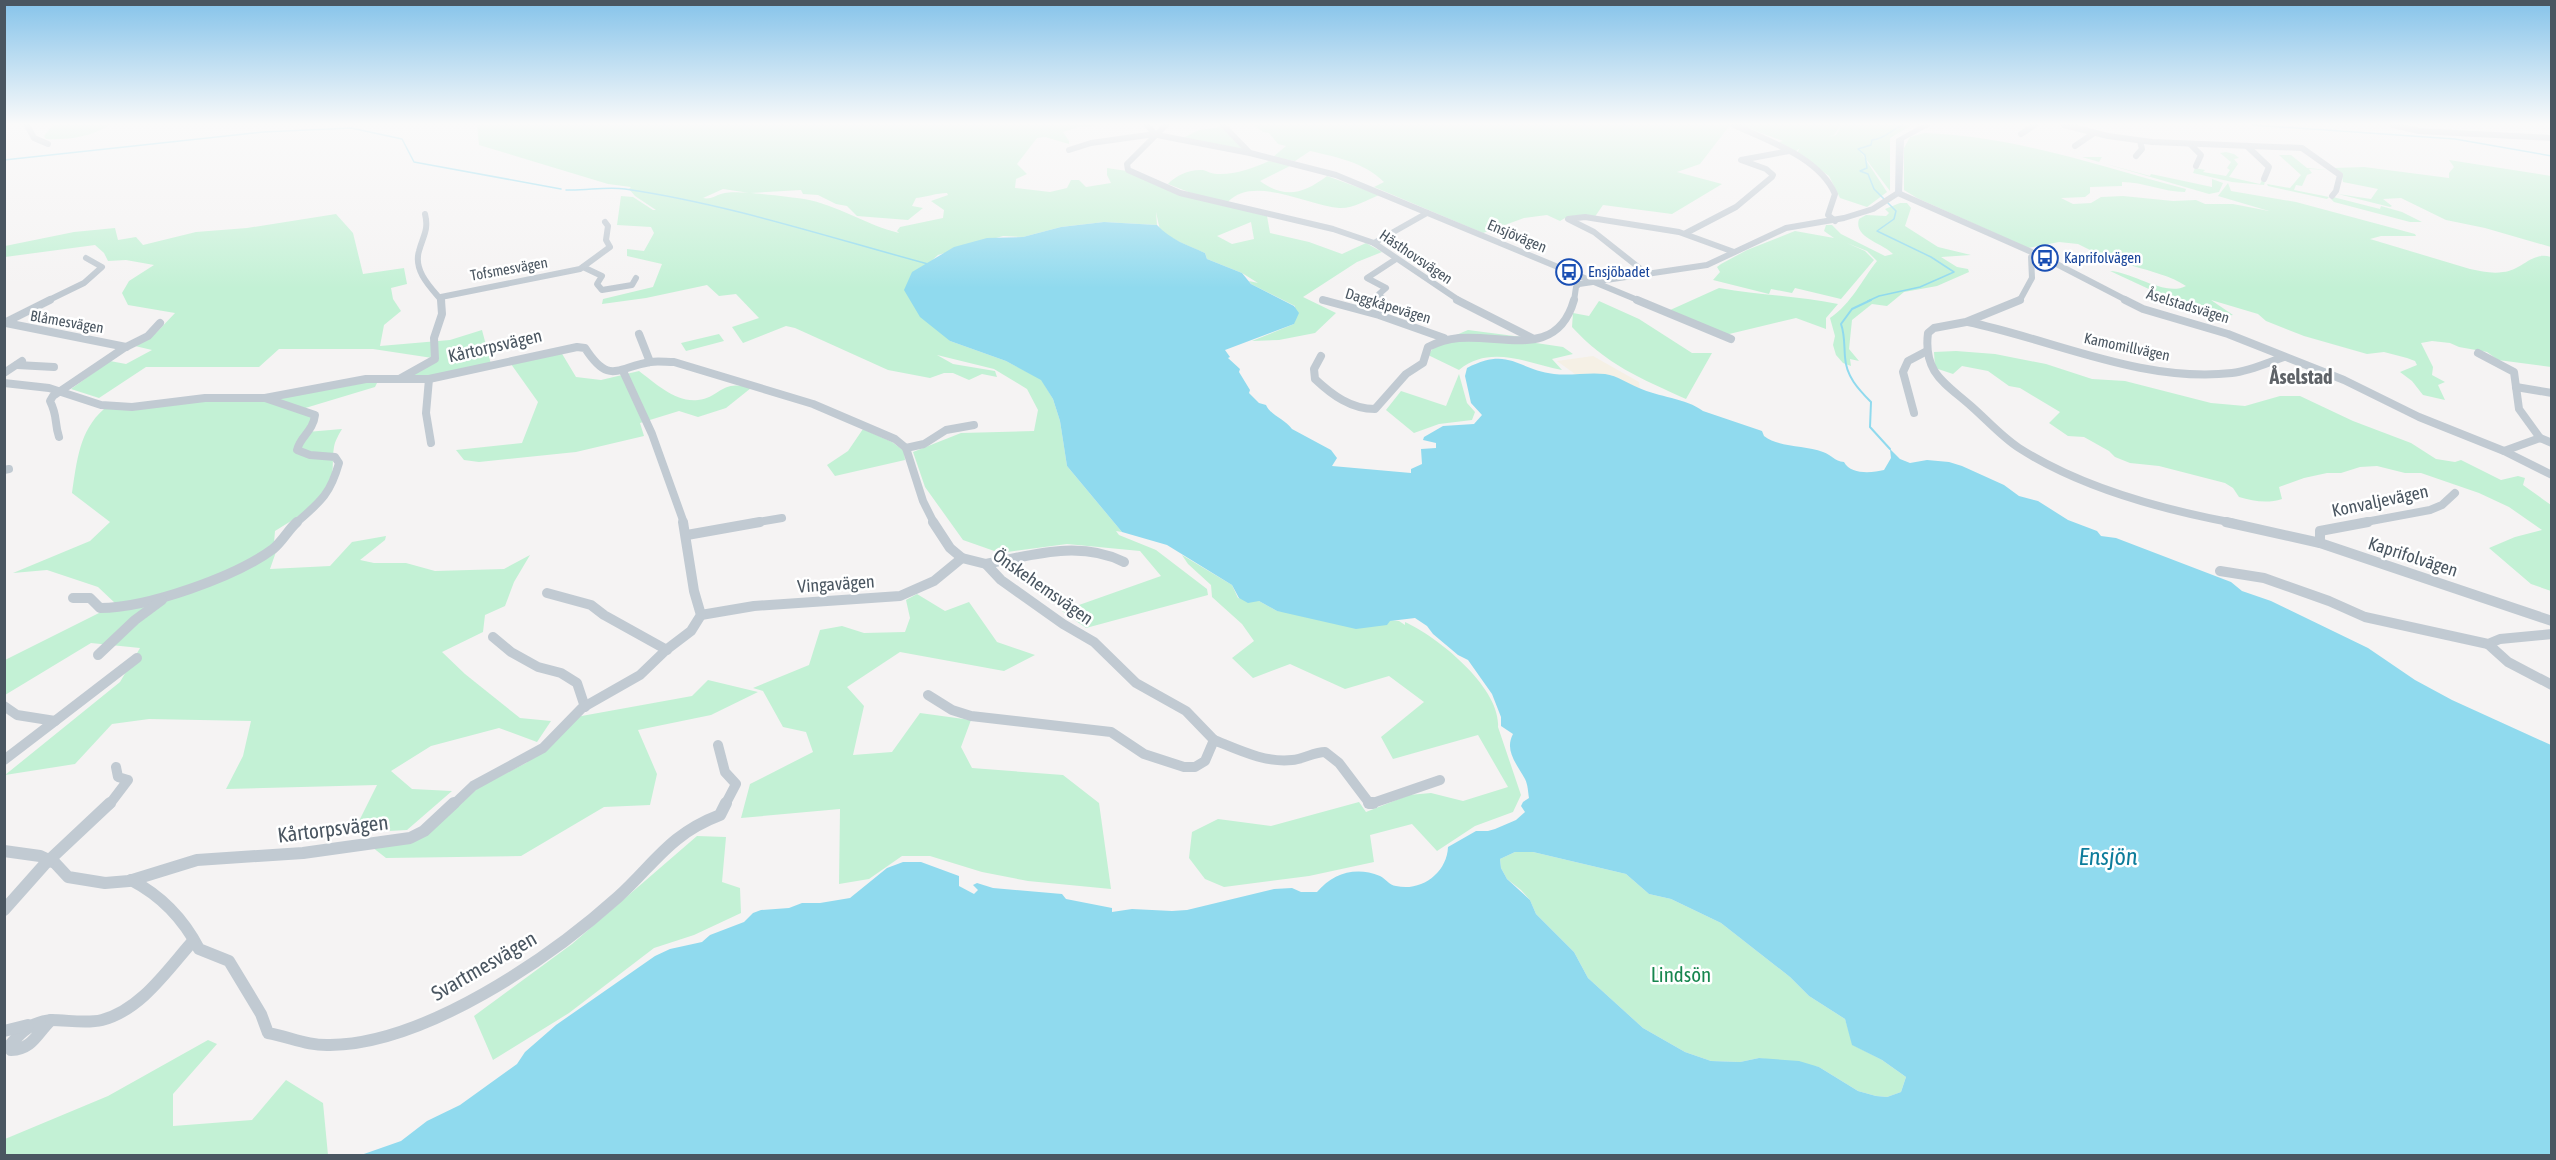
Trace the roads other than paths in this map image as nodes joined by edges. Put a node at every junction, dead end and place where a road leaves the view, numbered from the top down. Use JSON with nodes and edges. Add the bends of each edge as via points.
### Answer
{"nodes":[{"id":1,"x":1147,"y":179,"type":"edge"},
{"id":2,"x":1344,"y":179,"type":"edge"},
{"id":3,"x":1769,"y":179,"type":"edge"},
{"id":4,"x":1827,"y":179,"type":"edge"},
{"id":5,"x":1899,"y":179,"type":"edge"},
{"id":6,"x":2340,"y":179,"type":"edge"},
{"id":7,"x":1898,"y":193,"type":"junction"},
{"id":8,"x":2332,"y":196,"type":"dead end"},
{"id":9,"x":1427,"y":213,"type":"junction"},
{"id":10,"x":425,"y":214,"type":"dead end"},
{"id":11,"x":1834,"y":221,"type":"junction"},
{"id":12,"x":605,"y":222,"type":"dead end"},
{"id":13,"x":1686,"y":233,"type":"junction"},
{"id":14,"x":1374,"y":243,"type":"junction"},
{"id":15,"x":1734,"y":252,"type":"junction"},
{"id":16,"x":2036,"y":254,"type":"junction"},
{"id":17,"x":86,"y":258,"type":"dead end"},
{"id":18,"x":1396,"y":259,"type":"junction"},
{"id":19,"x":583,"y":267,"type":"junction"},
{"id":20,"x":1647,"y":274,"type":"junction"},
{"id":21,"x":636,"y":278,"type":"dead end"},
{"id":22,"x":1589,"y":281,"type":"junction"},
{"id":23,"x":441,"y":297,"type":"junction"},
{"id":24,"x":1383,"y":299,"type":"dead end"},
{"id":25,"x":1323,"y":300,"type":"dead end"},
{"id":26,"x":1966,"y":322,"type":"junction"},
{"id":27,"x":5,"y":323,"type":"edge"},
{"id":28,"x":160,"y":323,"type":"dead end"},
{"id":29,"x":639,"y":334,"type":"dead end"},
{"id":30,"x":1444,"y":338,"type":"junction"},
{"id":31,"x":1534,"y":339,"type":"junction"},
{"id":32,"x":1731,"y":339,"type":"dead end"},
{"id":33,"x":126,"y":347,"type":"junction"},
{"id":34,"x":1928,"y":351,"type":"junction"},
{"id":35,"x":2478,"y":353,"type":"dead end"},
{"id":36,"x":1321,"y":356,"type":"dead end"},
{"id":37,"x":2283,"y":357,"type":"junction"},
{"id":38,"x":26,"y":358,"type":"dead end"},
{"id":39,"x":650,"y":362,"type":"junction"},
{"id":40,"x":17,"y":365,"type":"junction"},
{"id":41,"x":54,"y":367,"type":"dead end"},
{"id":42,"x":623,"y":371,"type":"junction"},
{"id":43,"x":4,"y":373,"type":"edge"},
{"id":44,"x":400,"y":379,"type":"junction"},
{"id":45,"x":429,"y":379,"type":"junction"},
{"id":46,"x":4,"y":383,"type":"edge"},
{"id":47,"x":2516,"y":387,"type":"junction"},
{"id":48,"x":61,"y":391,"type":"junction"},
{"id":49,"x":2552,"y":393,"type":"edge"},
{"id":50,"x":265,"y":398,"type":"junction"},
{"id":51,"x":1914,"y":413,"type":"dead end"},
{"id":52,"x":974,"y":425,"type":"dead end"},
{"id":53,"x":59,"y":437,"type":"dead end"},
{"id":54,"x":2540,"y":438,"type":"junction"},
{"id":55,"x":431,"y":442,"type":"dead end"},
{"id":56,"x":2552,"y":443,"type":"edge"},
{"id":57,"x":906,"y":448,"type":"junction"},
{"id":58,"x":2504,"y":451,"type":"junction"},
{"id":59,"x":2552,"y":475,"type":"edge"},
{"id":60,"x":2455,"y":493,"type":"dead end"},
{"id":61,"x":782,"y":518,"type":"dead end"},
{"id":62,"x":687,"y":536,"type":"junction"},
{"id":63,"x":2320,"y":543,"type":"junction"},
{"id":64,"x":962,"y":558,"type":"junction"},
{"id":65,"x":1124,"y":561,"type":"dead end"},
{"id":66,"x":986,"y":564,"type":"junction"},
{"id":67,"x":2220,"y":571,"type":"dead end"},
{"id":68,"x":547,"y":593,"type":"dead end"},
{"id":69,"x":167,"y":597,"type":"junction"},
{"id":70,"x":73,"y":598,"type":"dead end"},
{"id":71,"x":701,"y":615,"type":"junction"},
{"id":72,"x":2552,"y":621,"type":"edge"},
{"id":73,"x":2552,"y":634,"type":"edge"},
{"id":74,"x":493,"y":637,"type":"dead end"},
{"id":75,"x":2488,"y":644,"type":"junction"},
{"id":76,"x":667,"y":650,"type":"junction"},
{"id":77,"x":99,"y":655,"type":"dead end"},
{"id":78,"x":137,"y":658,"type":"dead end"},
{"id":79,"x":2552,"y":685,"type":"edge"},
{"id":80,"x":927,"y":695,"type":"dead end"},
{"id":81,"x":4,"y":706,"type":"edge"},
{"id":82,"x":585,"y":706,"type":"junction"},
{"id":83,"x":56,"y":721,"type":"junction"},
{"id":84,"x":1214,"y":740,"type":"junction"},
{"id":85,"x":718,"y":745,"type":"dead end"},
{"id":86,"x":1231,"y":747,"type":"junction"},
{"id":87,"x":1210,"y":752,"type":"junction"},
{"id":88,"x":4,"y":760,"type":"edge"},
{"id":89,"x":116,"y":767,"type":"dead end"},
{"id":90,"x":1440,"y":780,"type":"dead end"},
{"id":91,"x":4,"y":851,"type":"edge"},
{"id":92,"x":51,"y":859,"type":"junction"},
{"id":93,"x":131,"y":880,"type":"junction"},
{"id":94,"x":4,"y":910,"type":"edge"},
{"id":95,"x":193,"y":941,"type":"junction"},
{"id":96,"x":52,"y":1020,"type":"junction"},
{"id":97,"x":39,"y":1023,"type":"junction"},
{"id":98,"x":4,"y":1031,"type":"edge"}],
"edges":[{"from":1,"to":14,"type":"street","name":"Hästhovsvägen","via":[[1180,193],[1333,229]]},
{"from":2,"to":9,"type":"street","name":"Ensjövägen"},
{"from":3,"to":13,"type":"street","via":[[1736,207]]},
{"from":4,"to":11,"type":"street","via":[[1834,188],[1836,200],[1828,215]]},
{"from":5,"to":7,"type":"street"},
{"from":6,"to":8,"type":"street"},
{"from":7,"to":11,"type":"street","via":[[1873,209]]},
{"from":7,"to":16,"type":"street","name":"Åselstadsvägen"},
{"from":9,"to":14,"type":"street"},
{"from":9,"to":22,"type":"street","name":"Ensjövägen"},
{"from":10,"to":23,"type":"street","via":[[429,225],[418,262],[424,282]]},
{"from":11,"to":15,"type":"street","via":[[1786,228]]},
{"from":12,"to":19,"type":"street","name":"Tofsmesvägen","via":[[610,247]]},
{"from":13,"to":15,"type":"street"},
{"from":13,"to":20,"type":"street","via":[[1585,217],[1568,219],[1594,232]]},
{"from":14,"to":18,"type":"street","name":"Hästhovsvägen"},
{"from":15,"to":20,"type":"street","via":[[1707,265]]},
{"from":16,"to":26,"type":"street","via":[[2031,257],[2032,278],[2020,300]]},
{"from":16,"to":37,"type":"street","name":"Åselstadsvägen","via":[[2143,309],[2228,334]]},
{"from":17,"to":27,"type":"street","name":"Blåmesvägen","via":[[102,267],[90,279]]},
{"from":18,"to":24,"type":"street","via":[[1367,278],[1386,288],[1379,294]]},
{"from":18,"to":31,"type":"street","name":"Hästhovsvägen","via":[[1453,298]]},
{"from":19,"to":21,"type":"street","via":[[602,276],[597,284],[602,290],[632,285]]},
{"from":19,"to":23,"type":"street","name":"Tofsmesvägen"},
{"from":20,"to":22,"type":"street"},
{"from":22,"to":31,"type":"street","name":"Daggkåpevägen","via":[[1576,287],[1574,304],[1554,332]]},
{"from":22,"to":32,"type":"street","name":"Ensjövägen"},
{"from":23,"to":44,"type":"street","via":[[443,308],[434,338],[435,359]]},
{"from":25,"to":30,"type":"street","name":"Daggkåpevägen"},
{"from":26,"to":34,"type":"street","via":[[1934,328],[1928,333]]},
{"from":26,"to":37,"type":"street","name":"Kamomillvägen","via":[[2002,328],[2123,362],[2183,372],[2234,373]]},
{"from":27,"to":33,"type":"street","name":"Blåmesvägen"},
{"from":28,"to":33,"type":"street","via":[[148,336]]},
{"from":29,"to":39,"type":"street"},
{"from":30,"to":31,"type":"street","name":"Daggkåpevägen"},
{"from":30,"to":36,"type":"street","name":"Daggkåpevägen","via":[[1428,347],[1423,363],[1406,374],[1376,409],[1361,409],[1315,380],[1314,369]]},
{"from":33,"to":48,"type":"street"},
{"from":34,"to":51,"type":"street","via":[[1908,361],[1904,372]]},
{"from":34,"to":63,"type":"street","name":"Kaprifolvägen","via":[[1930,367],[1942,381],[2017,447],[2051,467],[2082,481],[2195,516]]},
{"from":35,"to":47,"type":"street","via":[[2512,369]]},
{"from":37,"to":58,"type":"street","name":"Åselstadsvägen"},
{"from":38,"to":40,"type":"street"},
{"from":39,"to":42,"type":"street"},
{"from":39,"to":57,"type":"street","via":[[680,364],[813,404],[895,439]]},
{"from":40,"to":41,"type":"street"},
{"from":40,"to":43,"type":"street"},
{"from":42,"to":45,"type":"street","name":"Kårtorpsvägen","via":[[602,369],[585,348],[577,347]]},
{"from":42,"to":62,"type":"street","via":[[669,477]]},
{"from":44,"to":45,"type":"street","name":"Kårtorpsvägen"},
{"from":44,"to":50,"type":"street","name":"Kårtorpsvägen","via":[[354,380]]},
{"from":45,"to":55,"type":"street","via":[[426,413]]},
{"from":46,"to":48,"type":"street","name":"Kårtorpsvägen"},
{"from":47,"to":49,"type":"street"},
{"from":47,"to":54,"type":"street","via":[[2519,409]]},
{"from":48,"to":50,"type":"street","name":"Kårtorpsvägen","via":[[113,407],[205,398]]},
{"from":48,"to":53,"type":"street","via":[[50,400],[57,415]]},
{"from":50,"to":69,"type":"street","via":[[315,415],[314,424],[297,450],[335,457],[338,460],[333,485],[274,549],[231,573]]},
{"from":52,"to":57,"type":"street","via":[[946,430],[924,444]]},
{"from":54,"to":56,"type":"street"},
{"from":54,"to":58,"type":"street"},
{"from":57,"to":64,"type":"street","name":"Önskehemsvägen","via":[[917,487],[938,530]]},
{"from":58,"to":59,"type":"street","name":"Åselstadsvägen"},
{"from":60,"to":63,"type":"street","name":"Konvaljevägen","via":[[2430,510],[2320,531]]},
{"from":61,"to":62,"type":"street"},
{"from":62,"to":71,"type":"street"},
{"from":63,"to":72,"type":"street","name":"Kaprifolvägen"},
{"from":64,"to":66,"type":"street","name":"Önskehemsvägen"},
{"from":64,"to":71,"type":"street","name":"Vingavägen","via":[[934,580],[900,596],[754,606]]},
{"from":65,"to":66,"type":"street","via":[[1066,549]]},
{"from":66,"to":84,"type":"street","name":"Önskehemsvägen","via":[[1000,580],[1094,642],[1136,683],[1186,711]]},
{"from":67,"to":75,"type":"street","via":[[2264,578],[2365,617]]},
{"from":68,"to":76,"type":"street","via":[[591,605]]},
{"from":69,"to":70,"type":"street","via":[[113,609],[100,608],[90,598]]},
{"from":69,"to":77,"type":"street","via":[[135,620]]},
{"from":71,"to":76,"type":"street","name":"Kårtorpsvägen","via":[[691,631]]},
{"from":73,"to":75,"type":"street"},
{"from":74,"to":82,"type":"street","via":[[538,667],[561,673],[576,683]]},
{"from":75,"to":79,"type":"street","via":[[2508,661]]},
{"from":76,"to":82,"type":"street","name":"Kårtorpsvägen","via":[[630,681]]},
{"from":78,"to":83,"type":"street"},
{"from":80,"to":87,"type":"street","name":"Önskehemsvägen","via":[[971,716],[1111,732],[1144,754],[1184,767],[1201,764]]},
{"from":81,"to":83,"type":"street","via":[[17,715]]},
{"from":82,"to":93,"type":"street","name":"Kårtorpsvägen","via":[[543,748],[473,786],[424,831],[410,838],[303,853],[197,860]]},
{"from":83,"to":88,"type":"street"},
{"from":84,"to":86,"type":"street","name":"Önskehemsvägen"},
{"from":84,"to":87,"type":"street"},
{"from":85,"to":95,"type":"street","name":"Svartmesvägen","via":[[725,772],[736,784],[720,815],[676,837],[621,895],[568,940],[500,984],[394,1034],[338,1046],[309,1045],[268,1033],[229,961],[199,949]]},
{"from":86,"to":87,"type":"street","name":"Önskehemsvägen"},
{"from":86,"to":90,"type":"street","name":"Önskehemsvägen","via":[[1279,761],[1325,752],[1339,763],[1370,804]]},
{"from":89,"to":92,"type":"street","via":[[118,777],[128,780],[123,788]]},
{"from":91,"to":92,"type":"street","name":"Kårtorpsvägen"},
{"from":92,"to":93,"type":"street","name":"Kårtorpsvägen","via":[[68,877],[105,884]]},
{"from":92,"to":94,"type":"street"},
{"from":93,"to":95,"type":"street","name":"Svartmesvägen","via":[[150,890],[188,925]]},
{"from":95,"to":96,"type":"street","via":[[158,981],[116,1015],[89,1023]]},
{"from":96,"to":97,"type":"street"},
{"from":96,"to":97,"type":"street","via":[[31,1045],[11,1050],[17,1036]]},
{"from":97,"to":98,"type":"street"}]}
